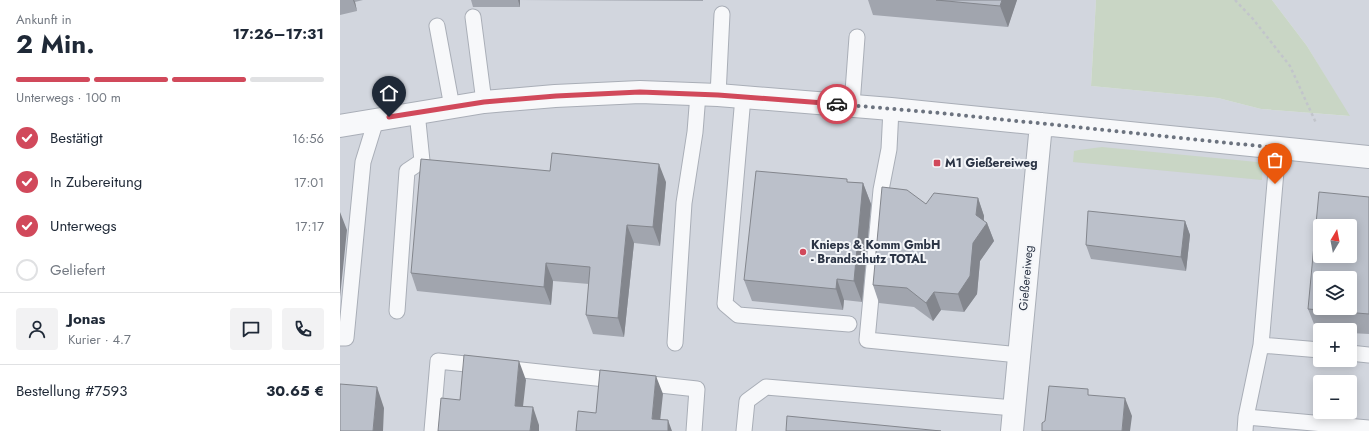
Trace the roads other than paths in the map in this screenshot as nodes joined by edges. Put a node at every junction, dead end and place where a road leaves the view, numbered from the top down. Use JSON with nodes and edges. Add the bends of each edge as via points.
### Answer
{"nodes":[{"id":1,"x":722,"y":14,"type":"dead end"},
{"id":2,"x":473,"y":17,"type":"dead end"},
{"id":3,"x":437,"y":26,"type":"dead end"},
{"id":4,"x":857,"y":37,"type":"dead end"},
{"id":5,"x":708,"y":95,"type":"junction"},
{"id":6,"x":743,"y":97,"type":"junction"},
{"id":7,"x":484,"y":102,"type":"junction"},
{"id":8,"x":852,"y":106,"type":"junction"},
{"id":9,"x":452,"y":107,"type":"junction"},
{"id":10,"x":891,"y":109,"type":"junction"},
{"id":11,"x":417,"y":112,"type":"junction"},
{"id":12,"x":376,"y":120,"type":"junction"},
{"id":13,"x":1041,"y":124,"type":"junction"},
{"id":14,"x":340,"y":126,"type":"edge"},
{"id":15,"x":1278,"y":148,"type":"junction"},
{"id":16,"x":1369,"y":157,"type":"edge"},
{"id":17,"x":397,"y":311,"type":"dead end"},
{"id":18,"x":849,"y":324,"type":"dead end"},
{"id":19,"x":340,"y":338,"type":"edge"},
{"id":20,"x":675,"y":343,"type":"dead end"},
{"id":21,"x":1261,"y":345,"type":"junction"},
{"id":22,"x":1313,"y":349,"type":"edge"},
{"id":23,"x":1357,"y":353,"type":"edge"},
{"id":24,"x":1369,"y":354,"type":"edge"},
{"id":25,"x":1019,"y":355,"type":"junction"},
{"id":26,"x":1014,"y":408,"type":"junction"},
{"id":27,"x":1246,"y":424,"type":"edge"},
{"id":28,"x":1369,"y":428,"type":"edge"},
{"id":29,"x":432,"y":431,"type":"edge"},
{"id":30,"x":694,"y":431,"type":"edge"},
{"id":31,"x":744,"y":431,"type":"edge"},
{"id":32,"x":1012,"y":431,"type":"edge"}],
"edges":[{"from":1,"to":5,"type":"lane"},
{"from":2,"to":7,"type":"lane"},
{"from":3,"to":9,"type":"lane"},
{"from":4,"to":8,"type":"lane"},
{"from":5,"to":6,"type":"street"},
{"from":5,"to":7,"type":"street","via":[[640,92]]},
{"from":5,"to":20,"type":"lane","via":[[695,132],[684,203]]},
{"from":6,"to":8,"type":"street"},
{"from":6,"to":18,"type":"lane","via":[[725,304],[738,315]]},
{"from":7,"to":9,"type":"street"},
{"from":8,"to":10,"type":"street"},
{"from":9,"to":11,"type":"street"},
{"from":10,"to":13,"type":"street"},
{"from":10,"to":25,"type":"lane","via":[[868,340]]},
{"from":11,"to":12,"type":"street"},
{"from":11,"to":17,"type":"lane","via":[[422,161],[407,171]]},
{"from":12,"to":14,"type":"street"},
{"from":12,"to":19,"type":"lane","via":[[363,162],[346,338]]},
{"from":13,"to":15,"type":"street"},
{"from":13,"to":25,"type":"street","name":"Gießereiweg"},
{"from":15,"to":16,"type":"street"},
{"from":15,"to":21,"type":"lane"},
{"from":21,"to":22,"type":"lane"},
{"from":21,"to":27,"type":"lane"},
{"from":23,"to":24,"type":"lane"},
{"from":25,"to":26,"type":"street","name":"Gießereiweg"},
{"from":26,"to":31,"type":"lane","via":[[766,387],[747,401]]},
{"from":26,"to":32,"type":"street","name":"Gießereiweg"},
{"from":27,"to":28,"type":"lane"},
{"from":29,"to":30,"type":"lane","via":[[438,361],[697,389]]}]}
